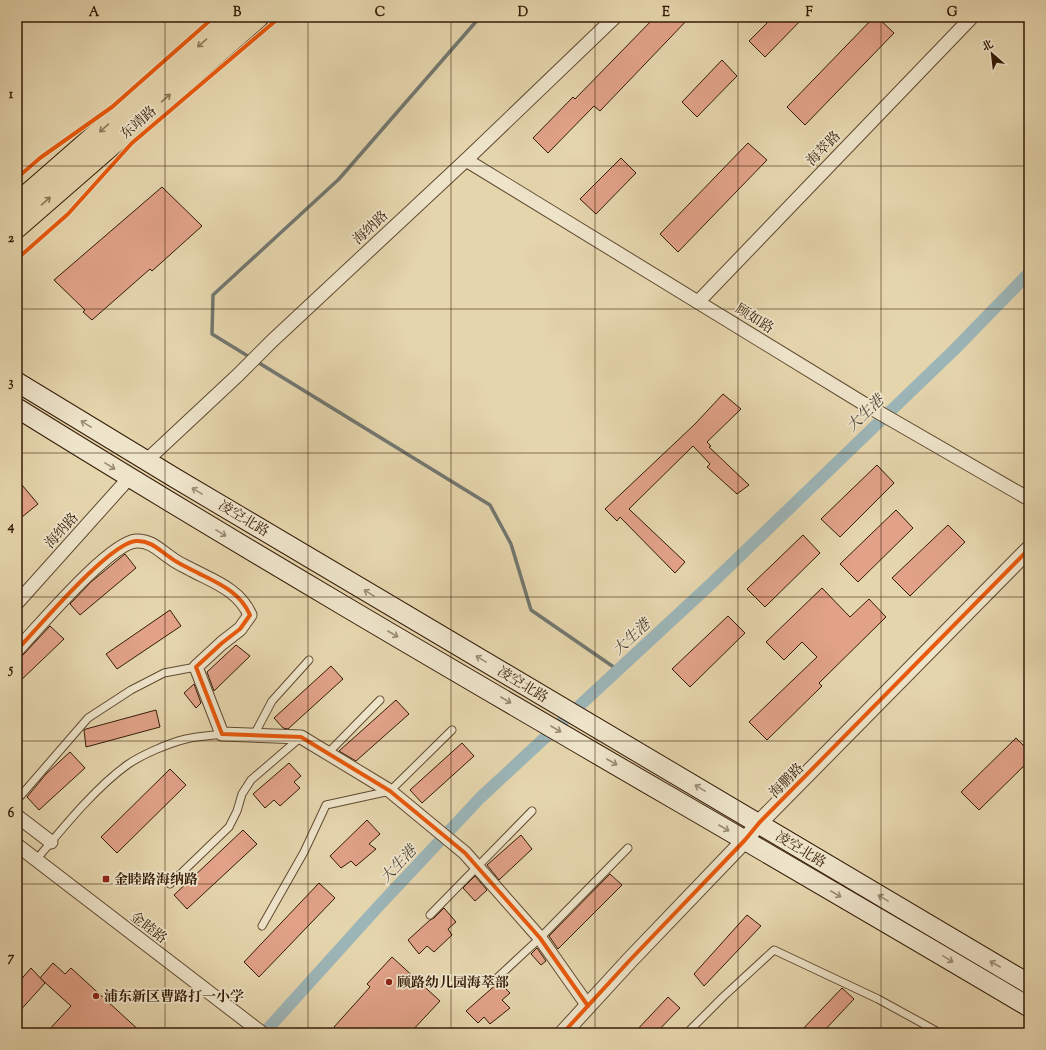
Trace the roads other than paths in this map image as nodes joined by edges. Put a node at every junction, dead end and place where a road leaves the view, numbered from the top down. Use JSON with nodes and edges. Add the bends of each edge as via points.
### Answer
{"nodes":[{"id":1,"x":231,"y":17,"type":"edge"},
{"id":2,"x":258,"y":17,"type":"edge"},
{"id":3,"x":615,"y":17,"type":"edge"},
{"id":4,"x":972,"y":17,"type":"edge"},
{"id":5,"x":466,"y":160,"type":"junction"},
{"id":6,"x":17,"y":204,"type":"edge"},
{"id":7,"x":17,"y":227,"type":"edge"},
{"id":8,"x":698,"y":302,"type":"junction"},
{"id":9,"x":17,"y":382,"type":"edge"},
{"id":10,"x":17,"y":408,"type":"edge"},
{"id":11,"x":146,"y":461,"type":"junction"},
{"id":12,"x":129,"y":478,"type":"junction"},
{"id":13,"x":1029,"y":499,"type":"edge"},
{"id":14,"x":1029,"y":549,"type":"edge"},
{"id":15,"x":17,"y":603,"type":"edge"},
{"id":16,"x":17,"y":650,"type":"edge"},
{"id":17,"x":309,"y":660,"type":"dead end"},
{"id":18,"x":196,"y":667,"type":"junction"},
{"id":19,"x":380,"y":700,"type":"dead end"},
{"id":20,"x":452,"y":730,"type":"dead end"},
{"id":21,"x":222,"y":734,"type":"junction"},
{"id":22,"x":254,"y":735,"type":"junction"},
{"id":23,"x":301,"y":737,"type":"junction"},
{"id":24,"x":328,"y":753,"type":"junction"},
{"id":25,"x":390,"y":790,"type":"junction"},
{"id":26,"x":17,"y":800,"type":"edge"},
{"id":27,"x":532,"y":812,"type":"dead end"},
{"id":28,"x":17,"y":816,"type":"edge"},
{"id":29,"x":759,"y":823,"type":"junction"},
{"id":30,"x":745,"y":840,"type":"junction"},
{"id":31,"x":51,"y":842,"type":"junction"},
{"id":32,"x":17,"y":845,"type":"edge"},
{"id":33,"x":628,"y":848,"type":"dead end"},
{"id":34,"x":36,"y":860,"type":"junction"},
{"id":35,"x":478,"y":868,"type":"junction"},
{"id":36,"x":170,"y":884,"type":"dead end"},
{"id":37,"x":430,"y":915,"type":"dead end"},
{"id":38,"x":262,"y":926,"type":"dead end"},
{"id":39,"x":540,"y":938,"type":"junction"},
{"id":40,"x":497,"y":978,"type":"dead end"},
{"id":41,"x":1029,"y":984,"type":"edge"},
{"id":42,"x":588,"y":1006,"type":"junction"},
{"id":43,"x":1029,"y":1007,"type":"edge"},
{"id":44,"x":565,"y":1032,"type":"edge"},
{"id":45,"x":262,"y":1033,"type":"edge"},
{"id":46,"x":687,"y":1033,"type":"edge"},
{"id":47,"x":940,"y":1033,"type":"edge"}],
"edges":[{"from":1,"to":6,"type":"main road","name":"东靖路","one_way":true},
{"from":7,"to":2,"type":"main road","name":"东靖路","one_way":true},
{"from":3,"to":5,"type":"street","name":"海纳路"},
{"from":4,"to":8,"type":"street","name":"海萃路"},
{"from":5,"to":8,"type":"street","name":"顾如路"},
{"from":5,"to":11,"type":"street","name":"海纳路"},
{"from":8,"to":13,"type":"street","name":"顾如路","via":[[866,405]]},
{"from":11,"to":9,"type":"main road","name":"凌空北路","one_way":true},
{"from":10,"to":12,"type":"main road","name":"凌空北路","one_way":true},
{"from":29,"to":11,"type":"main road","name":"凌空北路","one_way":true},
{"from":12,"to":15,"type":"street","name":"海纳路"},
{"from":12,"to":30,"type":"main road","name":"凌空北路","one_way":true},
{"from":14,"to":29,"type":"street","name":"海鹏路"},
{"from":16,"to":18,"type":"street","via":[[99,564],[119,548],[136,541],[150,542],[172,559],[234,593],[246,605],[250,615],[240,629]]},
{"from":17,"to":22,"type":"lane","via":[[272,701]]},
{"from":18,"to":21,"type":"street"},
{"from":18,"to":26,"type":"lane","via":[[164,673],[131,690],[88,718]]},
{"from":19,"to":24,"type":"lane"},
{"from":20,"to":25,"type":"lane"},
{"from":21,"to":22,"type":"street"},
{"from":21,"to":31,"type":"lane","via":[[186,739],[128,764],[100,788]]},
{"from":22,"to":23,"type":"street"},
{"from":23,"to":24,"type":"street"},
{"from":23,"to":36,"type":"lane","via":[[251,780],[242,794],[229,827]]},
{"from":24,"to":25,"type":"street"},
{"from":25,"to":35,"type":"street","via":[[465,853]]},
{"from":25,"to":38,"type":"lane","via":[[326,805],[304,852]]},
{"from":27,"to":35,"type":"lane"},
{"from":28,"to":31,"type":"street"},
{"from":29,"to":30,"type":"street","name":"海鹏路"},
{"from":41,"to":29,"type":"main road","name":"凌空北路","one_way":true},
{"from":30,"to":42,"type":"street","name":"海鹏路"},
{"from":30,"to":43,"type":"main road","name":"凌空北路","one_way":true},
{"from":31,"to":34,"type":"lane"},
{"from":32,"to":34,"type":"street","name":"金睦路"},
{"from":33,"to":39,"type":"lane"},
{"from":34,"to":45,"type":"street","name":"金睦路"},
{"from":35,"to":37,"type":"lane"},
{"from":35,"to":39,"type":"street"},
{"from":39,"to":40,"type":"lane"},
{"from":39,"to":42,"type":"street"},
{"from":42,"to":44,"type":"street","name":"海鹏路"},
{"from":46,"to":47,"type":"lane","via":[[774,950],[878,998]]}]}
